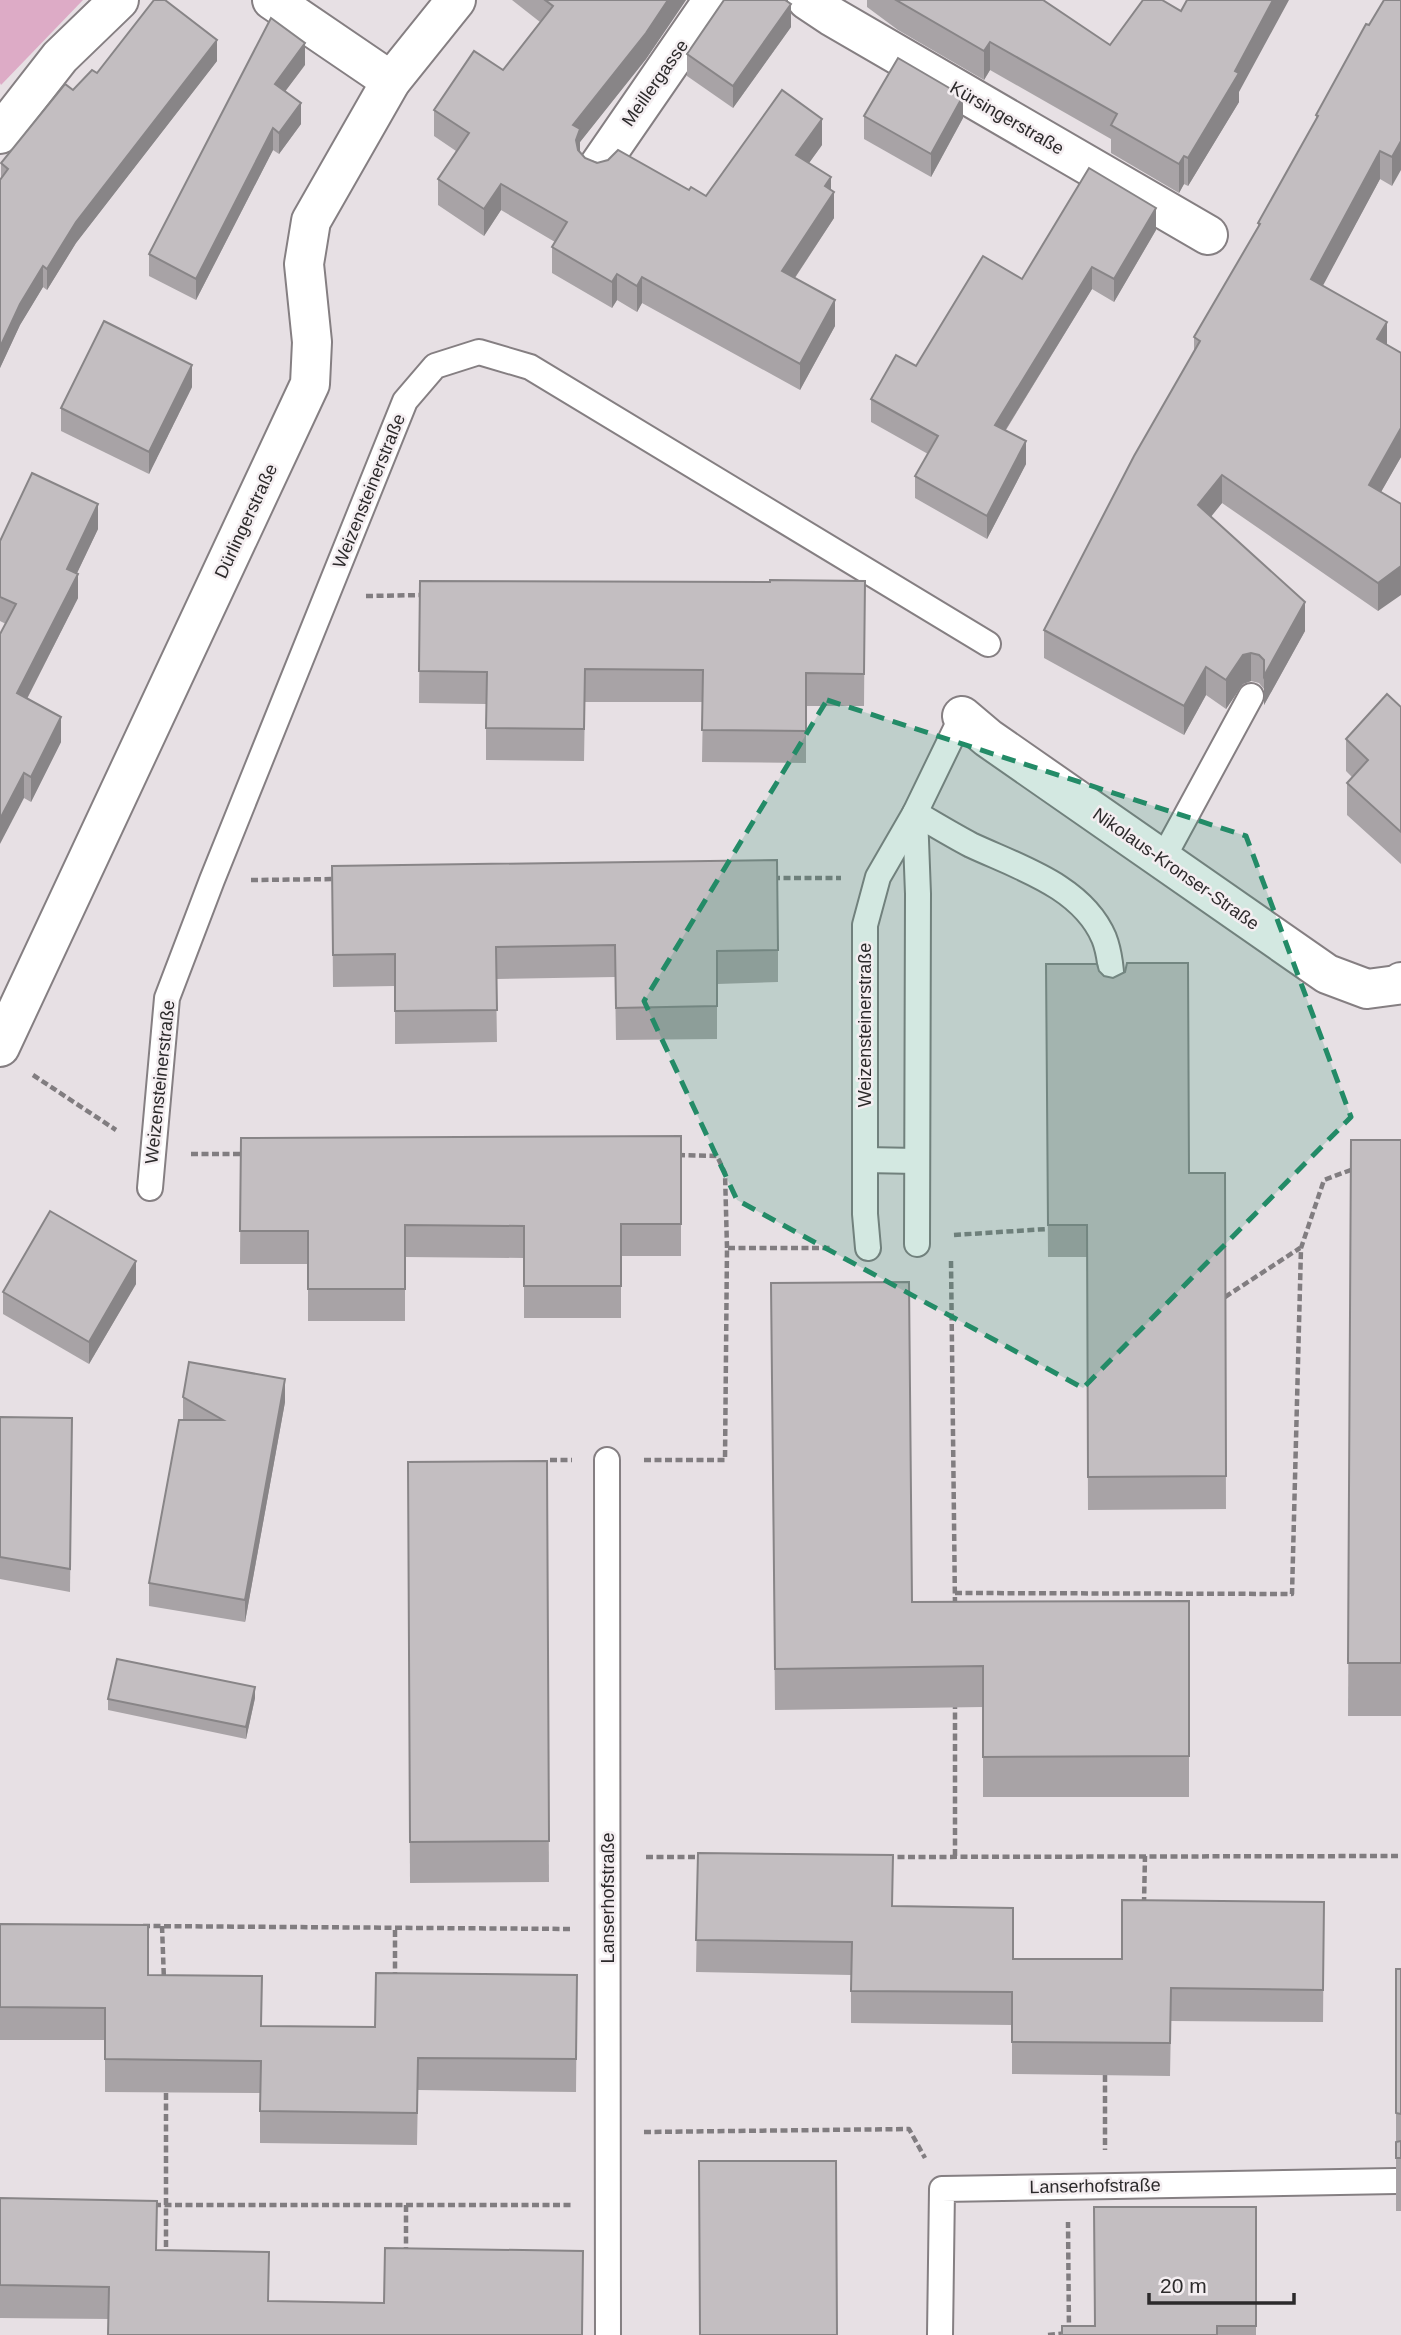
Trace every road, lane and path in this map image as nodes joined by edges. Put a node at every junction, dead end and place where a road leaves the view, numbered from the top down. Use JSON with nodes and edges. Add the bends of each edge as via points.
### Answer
{"nodes":[{"id":1,"x":119,"y":0,"type":"edge"},
{"id":2,"x":272,"y":0,"type":"edge"},
{"id":3,"x":456,"y":0,"type":"edge"},
{"id":4,"x":713,"y":0,"type":"edge"},
{"id":5,"x":807,"y":0,"type":"edge"},
{"id":6,"x":391,"y":81,"type":"junction"},
{"id":7,"x":0,"y":134,"type":"edge"},
{"id":8,"x":597,"y":167,"type":"edge"},
{"id":9,"x":1208,"y":235,"type":"dead end"},
{"id":10,"x":437,"y":595,"type":"edge"},
{"id":11,"x":327,"y":596,"type":"junction"},
{"id":12,"x":988,"y":643,"type":"dead end"},
{"id":13,"x":1251,"y":696,"type":"dead end"},
{"id":14,"x":962,"y":716,"type":"joint"},
{"id":15,"x":915,"y":813,"type":"junction"},
{"id":16,"x":1162,"y":860,"type":"junction"},
{"id":17,"x":878,"y":877,"type":"junction"},
{"id":18,"x":767,"y":878,"type":"edge"},
{"id":19,"x":351,"y":879,"type":"edge"},
{"id":20,"x":212,"y":880,"type":"junction"},
{"id":21,"x":1401,"y":982,"type":"edge"},
{"id":22,"x":1112,"y":996,"type":"edge"},
{"id":23,"x":0,"y":1047,"type":"edge"},
{"id":24,"x":31,"y":1074,"type":"dead end"},
{"id":25,"x":152,"y":1154,"type":"junction"},
{"id":26,"x":248,"y":1154,"type":"edge"},
{"id":27,"x":675,"y":1156,"type":"edge"},
{"id":28,"x":865,"y":1160,"type":"junction"},
{"id":29,"x":917,"y":1161,"type":"junction"},
{"id":30,"x":1358,"y":1167,"type":"edge"},
{"id":31,"x":150,"y":1188,"type":"dead end"},
{"id":32,"x":1047,"y":1229,"type":"edge"},
{"id":33,"x":950,"y":1236,"type":"junction"},
{"id":34,"x":917,"y":1244,"type":"joint"},
{"id":35,"x":727,"y":1248,"type":"junction"},
{"id":36,"x":868,"y":1248,"type":"joint"},
{"id":37,"x":1301,"y":1248,"type":"junction"},
{"id":38,"x":1225,"y":1297,"type":"edge"},
{"id":39,"x":550,"y":1460,"type":"edge"},
{"id":40,"x":607,"y":1460,"type":"junction"},
{"id":41,"x":955,"y":1594,"type":"junction"},
{"id":42,"x":955,"y":1607,"type":"edge"},
{"id":43,"x":955,"y":1691,"type":"edge"},
{"id":44,"x":1145,"y":1856,"type":"junction"},
{"id":45,"x":1401,"y":1856,"type":"edge"},
{"id":46,"x":608,"y":1857,"type":"junction"},
{"id":47,"x":705,"y":1857,"type":"edge"},
{"id":48,"x":886,"y":1857,"type":"edge"},
{"id":49,"x":955,"y":1857,"type":"junction"},
{"id":50,"x":1144,"y":1908,"type":"edge"},
{"id":51,"x":138,"y":1926,"type":"edge"},
{"id":52,"x":162,"y":1926,"type":"junction"},
{"id":53,"x":395,"y":1927,"type":"junction"},
{"id":54,"x":608,"y":1929,"type":"junction"},
{"id":55,"x":395,"y":1979,"type":"edge"},
{"id":56,"x":164,"y":1994,"type":"edge"},
{"id":57,"x":1105,"y":2075,"type":"edge"},
{"id":58,"x":166,"y":2093,"type":"edge"},
{"id":59,"x":608,"y":2132,"type":"junction"},
{"id":60,"x":1396,"y":2180,"type":"edge"},
{"id":61,"x":1067,"y":2186,"type":"junction"},
{"id":62,"x":1105,"y":2186,"type":"junction"},
{"id":63,"x":942,"y":2189,"type":"junction"},
{"id":64,"x":142,"y":2205,"type":"edge"},
{"id":65,"x":166,"y":2205,"type":"junction"},
{"id":66,"x":406,"y":2205,"type":"junction"},
{"id":67,"x":608,"y":2205,"type":"junction"},
{"id":68,"x":406,"y":2255,"type":"edge"},
{"id":69,"x":166,"y":2257,"type":"edge"},
{"id":70,"x":608,"y":2335,"type":"edge"},
{"id":71,"x":940,"y":2335,"type":"edge"},
{"id":72,"x":1048,"y":2335,"type":"edge"}],
"edges":[{"from":1,"to":7,"type":"street","via":[[60,57]]},
{"from":2,"to":6,"type":"street"},
{"from":3,"to":6,"type":"street","name":"Dürlingerstraße"},
{"from":4,"to":8,"type":"street","name":"Meillergasse"},
{"from":5,"to":9,"type":"street","name":"Kürsingerstraße"},
{"from":6,"to":23,"type":"street","name":"Dürlingerstraße","via":[[311,221],[304,264],[312,342],[310,384]]},
{"from":10,"to":11,"type":"path"},
{"from":11,"to":12,"type":"lane","name":"Weizensteinerstraße","via":[[405,401],[435,366],[479,352],[530,367]]},
{"from":11,"to":20,"type":"lane","name":"Weizensteinerstraße"},
{"from":13,"to":16,"type":"lane"},
{"from":14,"to":15,"type":"lane","name":"Weizensteinerstraße"},
{"from":14,"to":16,"type":"street","name":"Nikolaus-Kronser-Straße"},
{"from":15,"to":17,"type":"lane","name":"Weizensteinerstraße"},
{"from":15,"to":22,"type":"lane","via":[[1042,877],[1081,904],[1103,937],[1112,968]]},
{"from":15,"to":29,"type":"lane","name":"Weizensteinerstraße"},
{"from":16,"to":21,"type":"street","name":"Nikolaus-Kronser-Straße","via":[[1327,974],[1367,989]]},
{"from":17,"to":18,"type":"path"},
{"from":17,"to":28,"type":"lane","name":"Weizensteinerstraße","via":[[865,925]]},
{"from":19,"to":20,"type":"path"},
{"from":20,"to":25,"type":"lane","name":"Weizensteinerstraße","via":[[167,998]]},
{"from":24,"to":25,"type":"path"},
{"from":25,"to":26,"type":"path"},
{"from":25,"to":31,"type":"lane","name":"Weizensteinerstraße"},
{"from":27,"to":35,"type":"path","via":[[717,1156],[725,1173]]},
{"from":28,"to":29,"type":"lane"},
{"from":28,"to":36,"type":"lane","name":"Weizensteinerstraße"},
{"from":29,"to":34,"type":"lane","name":"Weizensteinerstraße"},
{"from":30,"to":37,"type":"path","via":[[1324,1180]]},
{"from":32,"to":33,"type":"path"},
{"from":33,"to":34,"type":"path"},
{"from":33,"to":41,"type":"path"},
{"from":35,"to":36,"type":"path"},
{"from":35,"to":40,"type":"path","via":[[725,1460]]},
{"from":37,"to":38,"type":"path"},
{"from":37,"to":41,"type":"path","via":[[1292,1594]]},
{"from":39,"to":40,"type":"path"},
{"from":40,"to":46,"type":"lane","name":"Lanserhofstraße"},
{"from":41,"to":42,"type":"path"},
{"from":43,"to":49,"type":"path"},
{"from":44,"to":45,"type":"path"},
{"from":44,"to":49,"type":"path"},
{"from":44,"to":50,"type":"path"},
{"from":46,"to":47,"type":"path"},
{"from":46,"to":54,"type":"lane","name":"Lanserhofstraße"},
{"from":48,"to":49,"type":"path"},
{"from":51,"to":52,"type":"path"},
{"from":52,"to":53,"type":"path"},
{"from":52,"to":56,"type":"path"},
{"from":53,"to":54,"type":"path"},
{"from":53,"to":55,"type":"path"},
{"from":54,"to":59,"type":"lane","name":"Lanserhofstraße"},
{"from":57,"to":62,"type":"path"},
{"from":58,"to":65,"type":"path"},
{"from":59,"to":63,"type":"path","via":[[909,2129]]},
{"from":59,"to":67,"type":"lane","name":"Lanserhofstraße"},
{"from":60,"to":62,"type":"lane","name":"Lanserhofstraße"},
{"from":61,"to":62,"type":"lane","name":"Lanserhofstraße"},
{"from":61,"to":63,"type":"lane","name":"Lanserhofstraße"},
{"from":61,"to":72,"type":"path","via":[[1069,2333]]},
{"from":63,"to":71,"type":"lane"},
{"from":64,"to":65,"type":"path"},
{"from":65,"to":66,"type":"path"},
{"from":65,"to":69,"type":"path"},
{"from":66,"to":67,"type":"path"},
{"from":66,"to":68,"type":"path"},
{"from":67,"to":70,"type":"lane","name":"Lanserhofstraße"}]}
